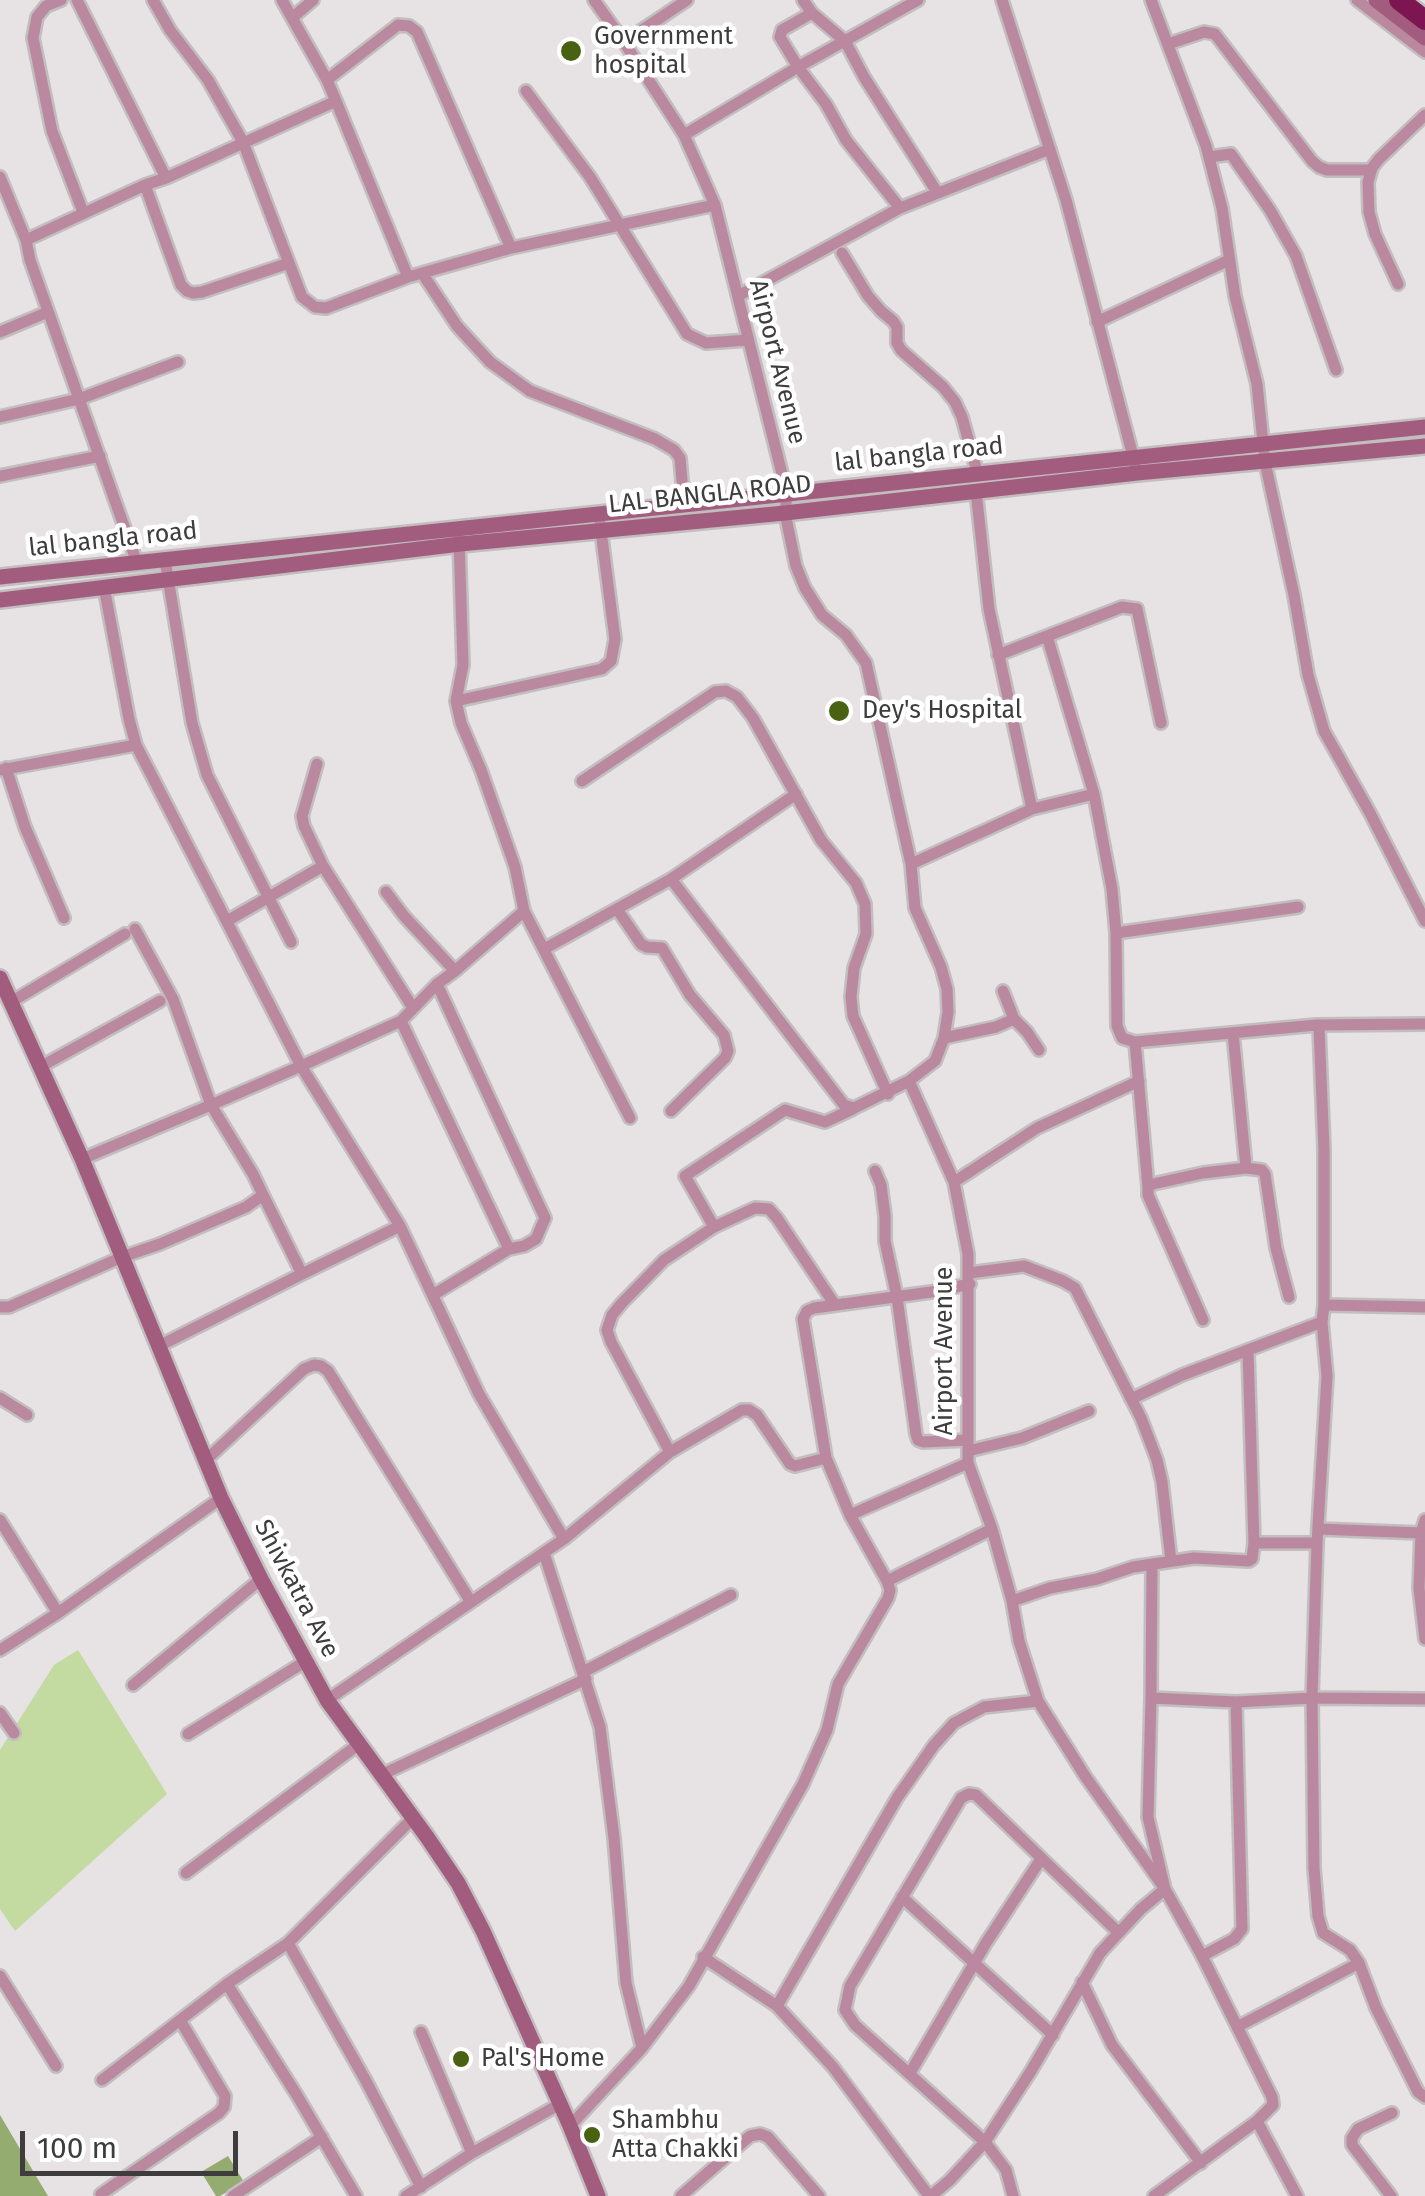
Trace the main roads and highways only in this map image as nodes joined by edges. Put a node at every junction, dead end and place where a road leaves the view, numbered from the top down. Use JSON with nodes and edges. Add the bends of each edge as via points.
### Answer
{"nodes":[{"id":1,"x":1399,"y":0,"type":"edge"},
{"id":2,"x":1425,"y":20,"type":"edge"}],
"edges":[{"from":1,"to":2,"type":"highway"}]}
